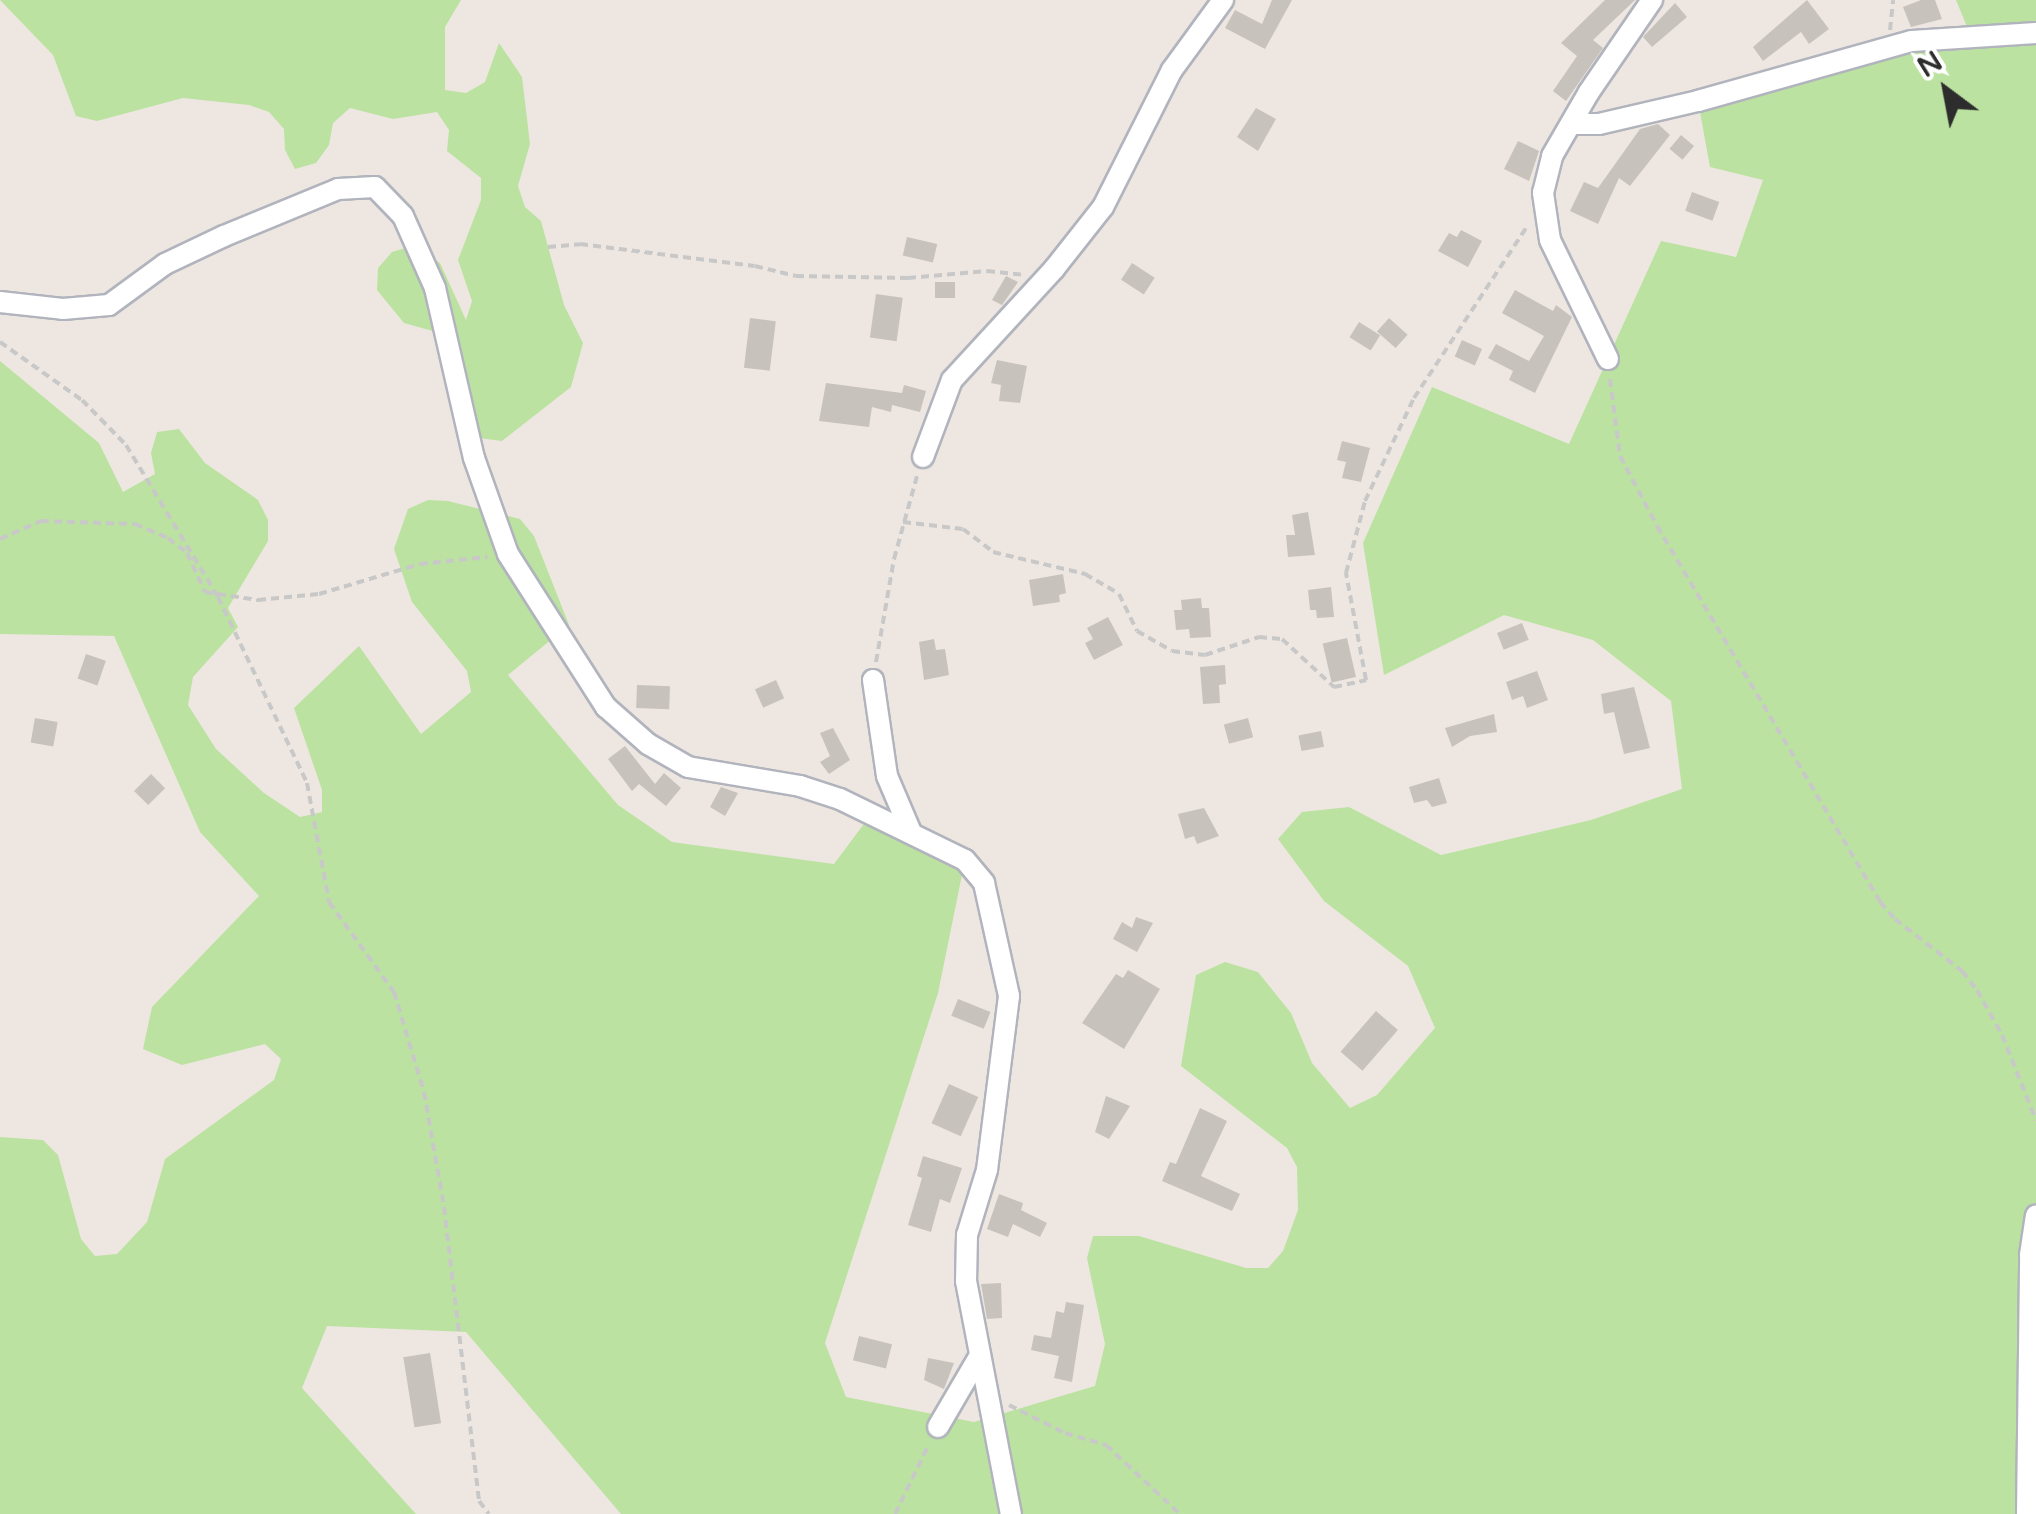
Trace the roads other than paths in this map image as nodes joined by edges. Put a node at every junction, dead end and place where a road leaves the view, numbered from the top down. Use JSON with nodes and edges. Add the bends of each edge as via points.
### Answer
{"nodes":[{"id":1,"x":1223,"y":0,"type":"edge"},
{"id":2,"x":1652,"y":0,"type":"edge"},
{"id":3,"x":2036,"y":34,"type":"edge"},
{"id":4,"x":1574,"y":124,"type":"junction"},
{"id":5,"x":0,"y":302,"type":"edge"},
{"id":6,"x":1608,"y":359,"type":"road end"},
{"id":7,"x":923,"y":457,"type":"road end"},
{"id":8,"x":873,"y":680,"type":"road end"},
{"id":9,"x":910,"y":830,"type":"junction"},
{"id":10,"x":2036,"y":1215,"type":"edge"},
{"id":11,"x":980,"y":1355,"type":"junction"},
{"id":12,"x":938,"y":1427,"type":"road end"},
{"id":13,"x":1010,"y":1514,"type":"edge"},
{"id":14,"x":2027,"y":1514,"type":"edge"}],
"edges":[{"from":1,"to":7,"type":"street","via":[[1172,70],[1103,206],[952,380]]},
{"from":2,"to":4,"type":"street"},
{"from":3,"to":4,"type":"street","via":[[1896,46],[1698,101]]},
{"from":4,"to":6,"type":"street","via":[[1552,156],[1543,194],[1550,240]]},
{"from":5,"to":9,"type":"street","via":[[63,310],[108,305],[165,264],[224,236],[338,188],[375,187],[402,216],[435,288],[474,458],[508,554],[592,690],[628,729],[688,767],[800,786]]},
{"from":8,"to":9,"type":"street","via":[[887,776]]},
{"from":9,"to":11,"type":"street","via":[[965,860],[984,883],[1009,996],[987,1170],[968,1235],[966,1282]]},
{"from":10,"to":14,"type":"street"},
{"from":11,"to":12,"type":"street"},
{"from":11,"to":13,"type":"street"}]}
